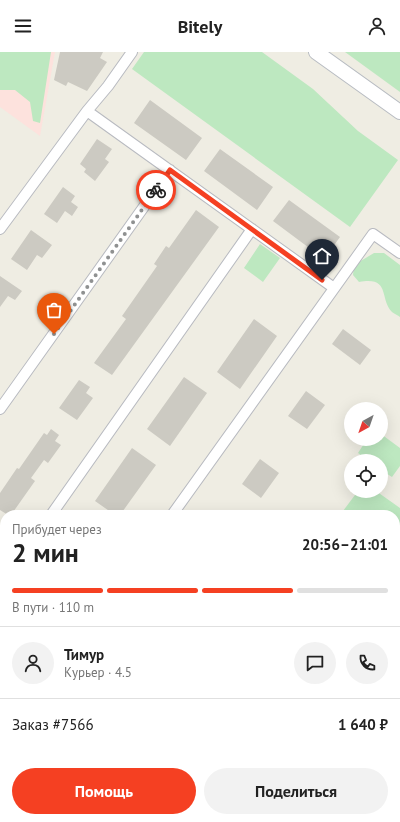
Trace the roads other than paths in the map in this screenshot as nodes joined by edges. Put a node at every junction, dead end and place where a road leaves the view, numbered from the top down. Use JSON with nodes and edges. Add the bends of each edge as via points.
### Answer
{"nodes":[{"id":1,"x":132,"y":52,"type":"edge"},
{"id":2,"x":316,"y":52,"type":"edge"},
{"id":3,"x":87,"y":110,"type":"junction"},
{"id":4,"x":400,"y":112,"type":"edge"},
{"id":5,"x":170,"y":170,"type":"junction"},
{"id":6,"x":0,"y":228,"type":"edge"},
{"id":7,"x":252,"y":229,"type":"junction"},
{"id":8,"x":400,"y":253,"type":"edge"},
{"id":9,"x":334,"y":288,"type":"junction"},
{"id":10,"x":0,"y":410,"type":"edge"},
{"id":11,"x":55,"y":510,"type":"edge"},
{"id":12,"x":176,"y":510,"type":"edge"}],
"edges":[{"from":1,"to":3,"type":"street"},
{"from":2,"to":4,"type":"main road"},
{"from":3,"to":5,"type":"street"},
{"from":3,"to":6,"type":"street"},
{"from":5,"to":7,"type":"street"},
{"from":5,"to":10,"type":"street"},
{"from":7,"to":9,"type":"street"},
{"from":7,"to":11,"type":"street"},
{"from":8,"to":9,"type":"street","via":[[373,234]]},
{"from":9,"to":12,"type":"street"}]}
